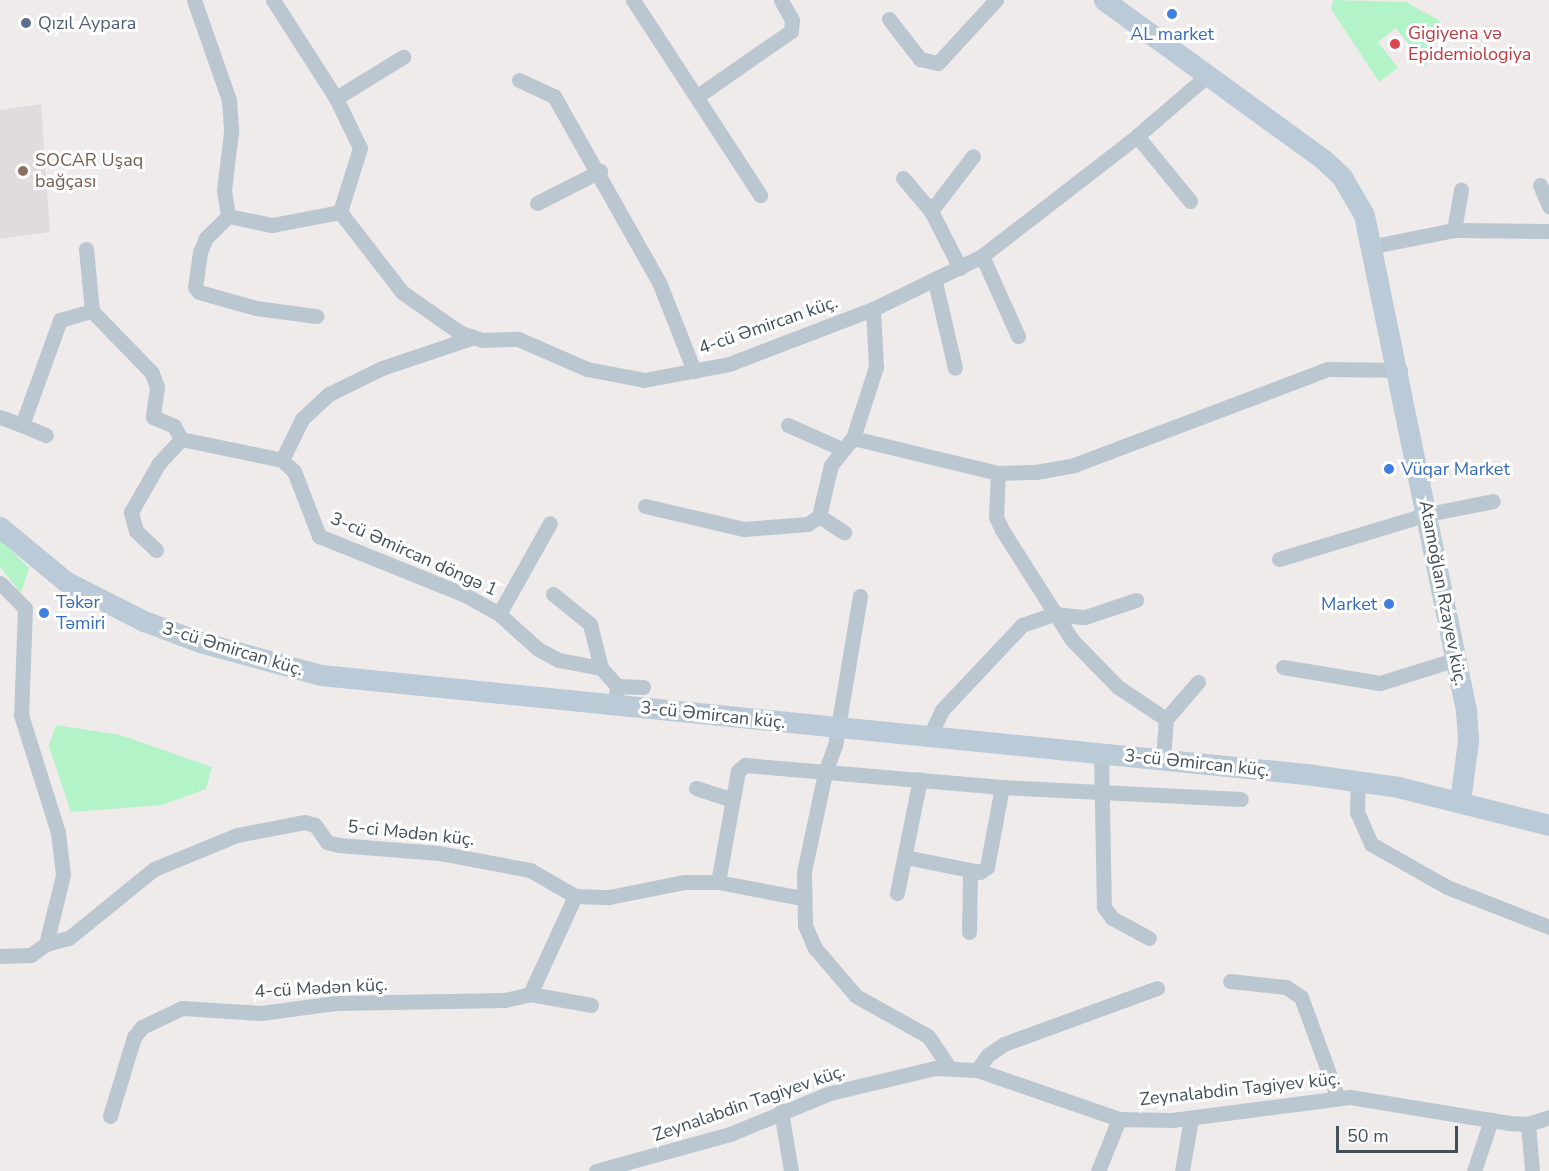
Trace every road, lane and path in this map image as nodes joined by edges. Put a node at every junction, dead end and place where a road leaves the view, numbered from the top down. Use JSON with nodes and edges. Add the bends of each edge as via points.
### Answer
{"nodes":[{"id":1,"x":194,"y":0,"type":"edge"},
{"id":2,"x":273,"y":0,"type":"edge"},
{"id":3,"x":633,"y":0,"type":"edge"},
{"id":4,"x":782,"y":0,"type":"edge"},
{"id":5,"x":996,"y":0,"type":"edge"},
{"id":6,"x":1104,"y":0,"type":"edge"},
{"id":7,"x":889,"y":19,"type":"dead end"},
{"id":8,"x":403,"y":57,"type":"dead end"},
{"id":9,"x":1209,"y":74,"type":"junction"},
{"id":10,"x":519,"y":80,"type":"dead end"},
{"id":11,"x":699,"y":95,"type":"junction"},
{"id":12,"x":336,"y":98,"type":"junction"},
{"id":13,"x":1137,"y":136,"type":"junction"},
{"id":14,"x":973,"y":156,"type":"dead end"},
{"id":15,"x":600,"y":171,"type":"junction"},
{"id":16,"x":903,"y":178,"type":"dead end"},
{"id":17,"x":1540,"y":185,"type":"dead end"},
{"id":18,"x":1461,"y":189,"type":"dead end"},
{"id":19,"x":760,"y":195,"type":"dead end"},
{"id":20,"x":1190,"y":201,"type":"dead end"},
{"id":21,"x":537,"y":203,"type":"dead end"},
{"id":22,"x":1549,"y":206,"type":"edge"},
{"id":23,"x":931,"y":211,"type":"junction"},
{"id":24,"x":340,"y":212,"type":"junction"},
{"id":25,"x":228,"y":216,"type":"junction"},
{"id":26,"x":1454,"y":230,"type":"junction"},
{"id":27,"x":1549,"y":231,"type":"edge"},
{"id":28,"x":1374,"y":246,"type":"junction"},
{"id":29,"x":86,"y":249,"type":"dead end"},
{"id":30,"x":982,"y":256,"type":"junction"},
{"id":31,"x":960,"y":268,"type":"junction"},
{"id":32,"x":935,"y":282,"type":"junction"},
{"id":33,"x":873,"y":309,"type":"junction"},
{"id":34,"x":92,"y":311,"type":"junction"},
{"id":35,"x":316,"y":316,"type":"dead end"},
{"id":36,"x":1018,"y":336,"type":"dead end"},
{"id":37,"x":471,"y":338,"type":"junction"},
{"id":38,"x":955,"y":368,"type":"dead end"},
{"id":39,"x":1400,"y":370,"type":"junction"},
{"id":40,"x":694,"y":371,"type":"junction"},
{"id":41,"x":0,"y":417,"type":"edge"},
{"id":42,"x":22,"y":425,"type":"junction"},
{"id":43,"x":788,"y":425,"type":"dead end"},
{"id":44,"x":45,"y":435,"type":"dead end"},
{"id":45,"x":853,"y":438,"type":"junction"},
{"id":46,"x":181,"y":439,"type":"junction"},
{"id":47,"x":842,"y":449,"type":"junction"},
{"id":48,"x":282,"y":460,"type":"junction"},
{"id":49,"x":998,"y":473,"type":"junction"},
{"id":50,"x":1492,"y":501,"type":"dead end"},
{"id":51,"x":645,"y":506,"type":"dead end"},
{"id":52,"x":1428,"y":514,"type":"junction"},
{"id":53,"x":819,"y":516,"type":"junction"},
{"id":54,"x":550,"y":523,"type":"dead end"},
{"id":55,"x":0,"y":527,"type":"edge"},
{"id":56,"x":844,"y":532,"type":"dead end"},
{"id":57,"x":156,"y":550,"type":"dead end"},
{"id":58,"x":1279,"y":559,"type":"dead end"},
{"id":59,"x":0,"y":583,"type":"edge"},
{"id":60,"x":554,"y":594,"type":"dead end"},
{"id":61,"x":860,"y":596,"type":"dead end"},
{"id":62,"x":1136,"y":600,"type":"dead end"},
{"id":63,"x":499,"y":614,"type":"junction"},
{"id":64,"x":1054,"y":614,"type":"junction"},
{"id":65,"x":1457,"y":659,"type":"junction"},
{"id":66,"x":1283,"y":667,"type":"dead end"},
{"id":67,"x":602,"y":668,"type":"junction"},
{"id":68,"x":1198,"y":682,"type":"dead end"},
{"id":69,"x":643,"y":687,"type":"dead end"},
{"id":70,"x":616,"y":695,"type":"junction"},
{"id":71,"x":1166,"y":719,"type":"junction"},
{"id":72,"x":838,"y":727,"type":"junction"},
{"id":73,"x":929,"y":737,"type":"junction"},
{"id":74,"x":1101,"y":754,"type":"junction"},
{"id":75,"x":1163,"y":759,"type":"junction"},
{"id":76,"x":825,"y":773,"type":"junction"},
{"id":77,"x":920,"y":779,"type":"junction"},
{"id":78,"x":1358,"y":781,"type":"junction"},
{"id":79,"x":1002,"y":787,"type":"junction"},
{"id":80,"x":696,"y":788,"type":"dead end"},
{"id":81,"x":1098,"y":792,"type":"junction"},
{"id":82,"x":1240,"y":799,"type":"dead end"},
{"id":83,"x":732,"y":800,"type":"junction"},
{"id":84,"x":1460,"y":801,"type":"junction"},
{"id":85,"x":1549,"y":825,"type":"edge"},
{"id":86,"x":905,"y":857,"type":"junction"},
{"id":87,"x":970,"y":872,"type":"junction"},
{"id":88,"x":718,"y":882,"type":"junction"},
{"id":89,"x":897,"y":894,"type":"dead end"},
{"id":90,"x":575,"y":896,"type":"junction"},
{"id":91,"x":802,"y":898,"type":"junction"},
{"id":92,"x":1549,"y":927,"type":"edge"},
{"id":93,"x":969,"y":932,"type":"dead end"},
{"id":94,"x":1149,"y":938,"type":"dead end"},
{"id":95,"x":46,"y":944,"type":"junction"},
{"id":96,"x":0,"y":956,"type":"edge"},
{"id":97,"x":1230,"y":981,"type":"dead end"},
{"id":98,"x":1157,"y":988,"type":"dead end"},
{"id":99,"x":530,"y":994,"type":"junction"},
{"id":100,"x":591,"y":1005,"type":"dead end"},
{"id":101,"x":949,"y":1067,"type":"junction"},
{"id":102,"x":977,"y":1070,"type":"junction"},
{"id":103,"x":1338,"y":1098,"type":"junction"},
{"id":104,"x":781,"y":1111,"type":"junction"},
{"id":105,"x":110,"y":1116,"type":"dead end"},
{"id":106,"x":1549,"y":1117,"type":"edge"},
{"id":107,"x":1191,"y":1118,"type":"junction"},
{"id":108,"x":1119,"y":1119,"type":"junction"},
{"id":109,"x":1491,"y":1120,"type":"junction"},
{"id":110,"x":1528,"y":1124,"type":"junction"},
{"id":111,"x":597,"y":1171,"type":"edge"},
{"id":112,"x":791,"y":1171,"type":"edge"},
{"id":113,"x":1098,"y":1171,"type":"edge"},
{"id":114,"x":1182,"y":1171,"type":"edge"},
{"id":115,"x":1474,"y":1171,"type":"edge"},
{"id":116,"x":1532,"y":1171,"type":"edge"}],
"edges":[{"from":1,"to":25,"type":"street","via":[[229,100],[231,132],[224,190]]},
{"from":2,"to":12,"type":"street"},
{"from":3,"to":11,"type":"street"},
{"from":4,"to":11,"type":"street","via":[[792,20],[790,31]]},
{"from":5,"to":7,"type":"street","via":[[938,63],[920,59]]},
{"from":6,"to":9,"type":"main road","name":"Atamoğlan Rzayev küç."},
{"from":8,"to":12,"type":"street"},
{"from":9,"to":13,"type":"street","name":"4-cü Əmircan küç."},
{"from":9,"to":28,"type":"main road","name":"Atamoğlan Rzayev küç.","via":[[1342,177],[1364,215]]},
{"from":10,"to":15,"type":"street","via":[[554,96]]},
{"from":11,"to":19,"type":"street"},
{"from":12,"to":24,"type":"street","via":[[361,156]]},
{"from":13,"to":20,"type":"street"},
{"from":13,"to":30,"type":"street","name":"4-cü Əmircan küç."},
{"from":14,"to":23,"type":"street"},
{"from":15,"to":21,"type":"street"},
{"from":15,"to":40,"type":"street","via":[[659,282]]},
{"from":16,"to":23,"type":"street"},
{"from":17,"to":22,"type":"street"},
{"from":18,"to":26,"type":"street"},
{"from":23,"to":31,"type":"street"},
{"from":24,"to":25,"type":"street","via":[[272,225]]},
{"from":24,"to":37,"type":"street","via":[[402,292]]},
{"from":25,"to":35,"type":"street","via":[[206,238],[200,252],[195,287],[199,292],[256,308]]},
{"from":26,"to":27,"type":"street"},
{"from":26,"to":28,"type":"street"},
{"from":28,"to":39,"type":"main road","name":"Atamoğlan Rzayev küç."},
{"from":29,"to":34,"type":"street"},
{"from":30,"to":31,"type":"street","name":"4-cü Əmircan küç."},
{"from":30,"to":36,"type":"street"},
{"from":31,"to":32,"type":"street","name":"4-cü Əmircan küç."},
{"from":32,"to":33,"type":"street","name":"4-cü Əmircan küç."},
{"from":32,"to":38,"type":"street"},
{"from":33,"to":40,"type":"street","name":"4-cü Əmircan küç.","via":[[729,364]]},
{"from":33,"to":45,"type":"street","via":[[876,367]]},
{"from":34,"to":42,"type":"street","via":[[60,320]]},
{"from":34,"to":46,"type":"street","via":[[152,373],[157,387],[153,417],[174,426]]},
{"from":37,"to":40,"type":"street","name":"4-cü Əmircan küç.","via":[[518,339],[587,369],[620,377],[661,378]]},
{"from":37,"to":48,"type":"street","via":[[382,368],[328,394],[302,419]]},
{"from":39,"to":49,"type":"street","via":[[1329,369],[1074,465]]},
{"from":39,"to":52,"type":"main road","name":"Atamoğlan Rzayev küç."},
{"from":41,"to":42,"type":"street"},
{"from":42,"to":44,"type":"street"},
{"from":43,"to":47,"type":"street"},
{"from":45,"to":47,"type":"street"},
{"from":45,"to":49,"type":"street"},
{"from":46,"to":48,"type":"street"},
{"from":46,"to":57,"type":"street","via":[[159,463],[131,513],[136,531]]},
{"from":47,"to":53,"type":"street","via":[[831,465]]},
{"from":48,"to":63,"type":"street","name":"3-cü Əmircan döngə 1","via":[[294,471],[319,536]]},
{"from":49,"to":64,"type":"street","via":[[996,517]]},
{"from":50,"to":52,"type":"street"},
{"from":51,"to":53,"type":"street","via":[[744,529],[808,524]]},
{"from":52,"to":58,"type":"street"},
{"from":52,"to":65,"type":"main road","name":"Atamoğlan Rzayev küç."},
{"from":53,"to":56,"type":"street"},
{"from":54,"to":63,"type":"street"},
{"from":55,"to":70,"type":"main road","name":"3-cü Əmircan küç.","via":[[44,566],[104,602],[200,642],[268,662],[375,682]]},
{"from":59,"to":95,"type":"street","via":[[26,608],[21,715],[63,856],[57,915]]},
{"from":60,"to":67,"type":"street","via":[[590,624]]},
{"from":61,"to":72,"type":"street"},
{"from":62,"to":64,"type":"street","via":[[1085,617]]},
{"from":63,"to":67,"type":"street","name":"3-cü Əmircan döngə 1","via":[[538,649],[559,660]]},
{"from":64,"to":71,"type":"street","via":[[1118,687]]},
{"from":64,"to":73,"type":"street","via":[[1022,625],[996,647],[942,710]]},
{"from":65,"to":66,"type":"street","via":[[1380,683]]},
{"from":65,"to":84,"type":"main road","name":"Atamoğlan Rzayev küç.","via":[[1468,741]]},
{"from":67,"to":70,"type":"street"},
{"from":68,"to":71,"type":"street"},
{"from":69,"to":70,"type":"street"},
{"from":70,"to":72,"type":"main road","name":"3-cü Əmircan küç."},
{"from":71,"to":75,"type":"street"},
{"from":72,"to":73,"type":"main road","name":"3-cü Əmircan küç."},
{"from":72,"to":76,"type":"street"},
{"from":73,"to":74,"type":"main road","name":"3-cü Əmircan küç."},
{"from":74,"to":75,"type":"main road","name":"3-cü Əmircan küç."},
{"from":74,"to":81,"type":"street"},
{"from":75,"to":78,"type":"main road","name":"3-cü Əmircan küç."},
{"from":76,"to":77,"type":"street"},
{"from":76,"to":83,"type":"street","via":[[744,765],[738,771]]},
{"from":76,"to":91,"type":"street"},
{"from":77,"to":79,"type":"street"},
{"from":77,"to":86,"type":"street"},
{"from":78,"to":84,"type":"main road","name":"3-cü Əmircan küç."},
{"from":78,"to":92,"type":"street","via":[[1357,812],[1371,844],[1447,887]]},
{"from":79,"to":81,"type":"street"},
{"from":79,"to":87,"type":"street","via":[[987,867]]},
{"from":80,"to":83,"type":"street"},
{"from":81,"to":82,"type":"street"},
{"from":81,"to":94,"type":"street","via":[[1104,908],[1112,918]]},
{"from":83,"to":88,"type":"street"},
{"from":84,"to":85,"type":"main road","name":"3-cü Əmircan küç."},
{"from":86,"to":87,"type":"street"},
{"from":86,"to":89,"type":"street"},
{"from":87,"to":93,"type":"street"},
{"from":88,"to":90,"type":"street","name":"5-ci Mədən küç.","via":[[684,882],[609,897]]},
{"from":88,"to":91,"type":"street","name":"5-ci Mədən küç."},
{"from":90,"to":95,"type":"street","name":"5-ci Mədən küç.","via":[[530,870],[439,853],[327,842],[315,825],[304,822],[237,835],[153,869],[69,938]]},
{"from":90,"to":99,"type":"street"},
{"from":91,"to":101,"type":"street","via":[[815,948],[837,976],[874,1010],[928,1036]]},
{"from":95,"to":96,"type":"street","name":"5-ci Mədən küç.","via":[[31,955]]},
{"from":97,"to":103,"type":"street","via":[[1286,987],[1301,997]]},
{"from":98,"to":102,"type":"street","via":[[1004,1044],[988,1055]]},
{"from":99,"to":100,"type":"street"},
{"from":99,"to":105,"type":"street","name":"4-cü Mədən küç.","via":[[505,1000],[335,1003],[261,1013],[182,1008],[141,1027]]},
{"from":101,"to":102,"type":"street","name":"Zeynalabdin Tagiyev küç."},
{"from":101,"to":104,"type":"street","name":"Zeynalabdin Tagiyev küç.","via":[[830,1093]]},
{"from":102,"to":108,"type":"street","name":"Zeynalabdin Tagiyev küç."},
{"from":103,"to":107,"type":"street","name":"Zeynalabdin Tagiyev küç."},
{"from":103,"to":109,"type":"street","name":"Zeynalabdin Tagiyev küç.","via":[[1389,1100]]},
{"from":104,"to":111,"type":"street","name":"Zeynalabdin Tagiyev küç.","via":[[730,1134]]},
{"from":104,"to":112,"type":"street"},
{"from":106,"to":110,"type":"street","name":"Zeynalabdin Tagiyev küç."},
{"from":107,"to":108,"type":"street","name":"Zeynalabdin Tagiyev küç."},
{"from":107,"to":114,"type":"street"},
{"from":108,"to":113,"type":"street"},
{"from":109,"to":110,"type":"street","name":"Zeynalabdin Tagiyev küç."},
{"from":109,"to":115,"type":"street"},
{"from":110,"to":116,"type":"street"}]}
